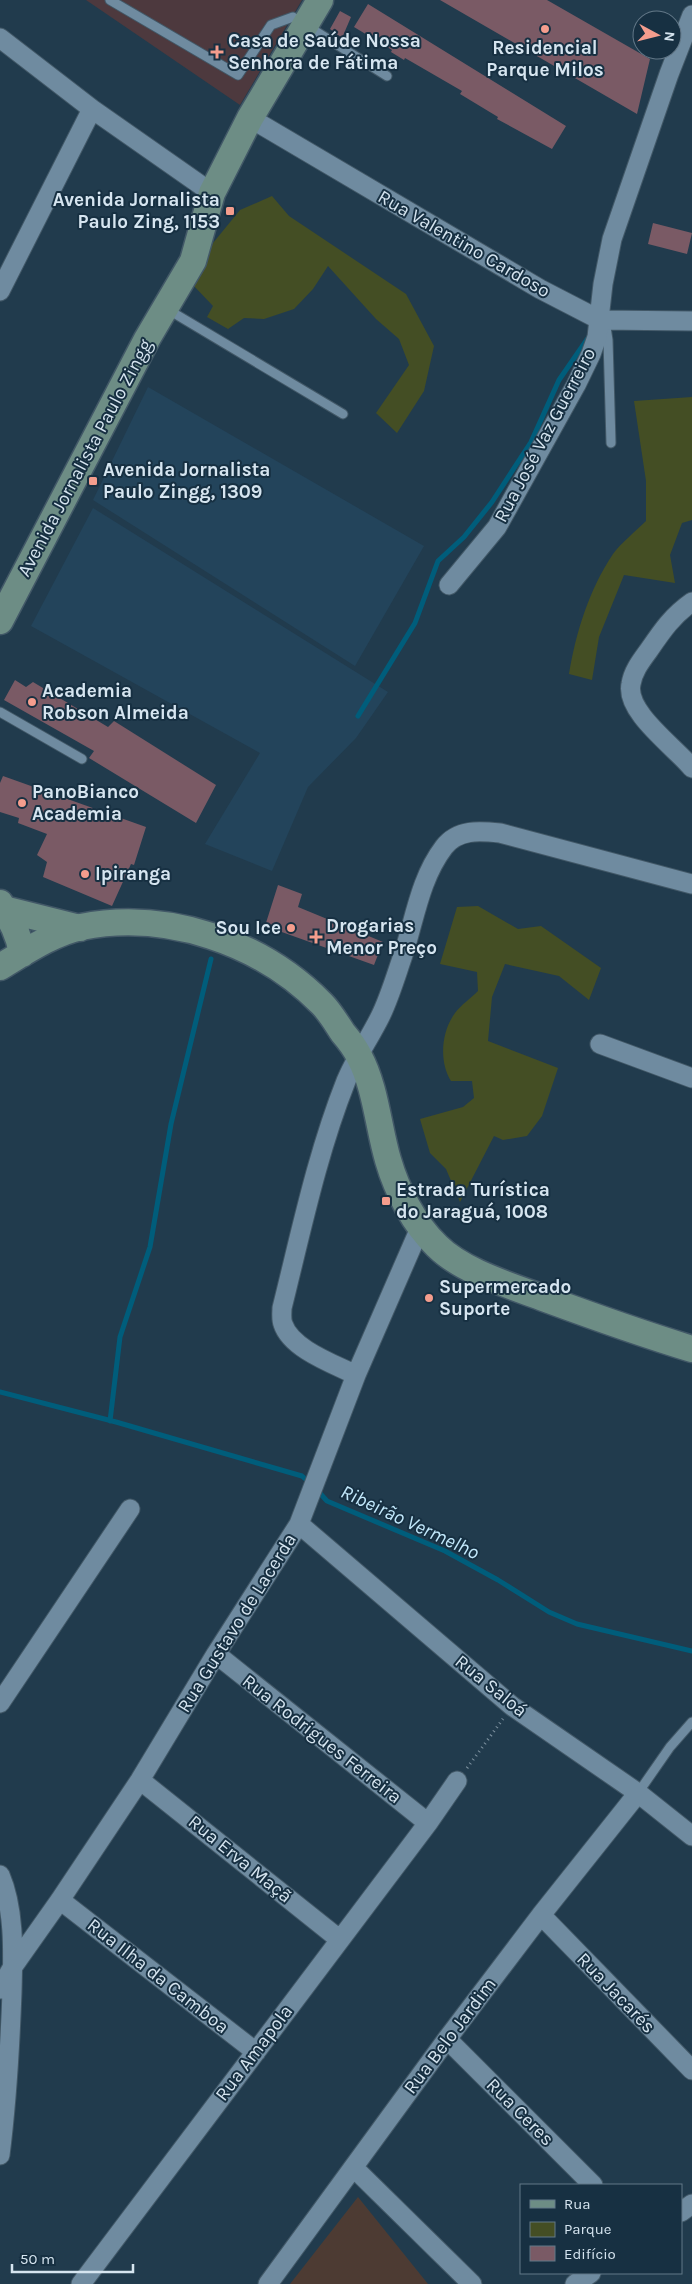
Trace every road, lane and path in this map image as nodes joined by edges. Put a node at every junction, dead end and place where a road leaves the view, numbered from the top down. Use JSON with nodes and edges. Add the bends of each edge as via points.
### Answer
{"nodes":[{"id":1,"x":110,"y":0,"type":"edge"},
{"id":2,"x":320,"y":0,"type":"edge"},
{"id":3,"x":692,"y":15,"type":"edge"},
{"id":4,"x":304,"y":25,"type":"junction"},
{"id":5,"x":0,"y":38,"type":"edge"},
{"id":6,"x":387,"y":76,"type":"dead end"},
{"id":7,"x":92,"y":109,"type":"junction"},
{"id":8,"x":250,"y":118,"type":"junction"},
{"id":9,"x":212,"y":193,"type":"junction"},
{"id":10,"x":0,"y":291,"type":"edge"},
{"id":11,"x":168,"y":302,"type":"junction"},
{"id":12,"x":602,"y":320,"type":"junction"},
{"id":13,"x":692,"y":321,"type":"edge"},
{"id":14,"x":343,"y":414,"type":"dead end"},
{"id":15,"x":611,"y":443,"type":"dead end"},
{"id":16,"x":449,"y":585,"type":"dead end"},
{"id":17,"x":692,"y":602,"type":"edge"},
{"id":18,"x":3,"y":603,"type":"edge"},
{"id":19,"x":0,"y":712,"type":"edge"},
{"id":20,"x":82,"y":759,"type":"dead end"},
{"id":21,"x":692,"y":768,"type":"edge"},
{"id":22,"x":692,"y":884,"type":"edge"},
{"id":23,"x":1,"y":906,"type":"edge"},
{"id":24,"x":80,"y":928,"type":"junction"},
{"id":25,"x":11,"y":960,"type":"edge"},
{"id":26,"x":600,"y":1044,"type":"dead end"},
{"id":27,"x":359,"y":1055,"type":"junction"},
{"id":28,"x":692,"y":1078,"type":"edge"},
{"id":29,"x":420,"y":1228,"type":"junction"},
{"id":30,"x":692,"y":1350,"type":"edge"},
{"id":31,"x":356,"y":1375,"type":"junction"},
{"id":32,"x":130,"y":1509,"type":"dead end"},
{"id":33,"x":302,"y":1518,"type":"junction"},
{"id":34,"x":216,"y":1654,"type":"junction"},
{"id":35,"x":7,"y":1678,"type":"edge"},
{"id":36,"x":0,"y":1703,"type":"edge"},
{"id":37,"x":512,"y":1706,"type":"junction"},
{"id":38,"x":692,"y":1722,"type":"edge"},
{"id":39,"x":140,"y":1780,"type":"junction"},
{"id":40,"x":457,"y":1781,"type":"joint"},
{"id":41,"x":638,"y":1793,"type":"junction"},
{"id":42,"x":428,"y":1823,"type":"junction"},
{"id":43,"x":692,"y":1836,"type":"edge"},
{"id":44,"x":0,"y":1875,"type":"edge"},
{"id":45,"x":60,"y":1900,"type":"junction"},
{"id":46,"x":541,"y":1915,"type":"junction"},
{"id":47,"x":339,"y":1939,"type":"junction"},
{"id":48,"x":12,"y":1968,"type":"junction"},
{"id":49,"x":0,"y":1989,"type":"edge"},
{"id":50,"x":447,"y":2039,"type":"junction"},
{"id":51,"x":256,"y":2052,"type":"junction"},
{"id":52,"x":692,"y":2070,"type":"edge"},
{"id":53,"x":0,"y":2155,"type":"edge"},
{"id":54,"x":354,"y":2168,"type":"junction"},
{"id":55,"x":593,"y":2184,"type":"edge"},
{"id":56,"x":590,"y":2274,"type":"edge"},
{"id":57,"x":80,"y":2284,"type":"edge"},
{"id":58,"x":268,"y":2284,"type":"edge"},
{"id":59,"x":472,"y":2284,"type":"edge"},
{"id":60,"x":575,"y":2284,"type":"edge"}],
"edges":[{"from":1,"to":4,"type":"lane","via":[[238,75],[271,25],[293,17]]},
{"from":2,"to":4,"type":"main road","name":"Avenida Jornalista Paulo Zingg"},
{"from":3,"to":12,"type":"street","name":"Rua José Vaz Guerreiro","via":[[668,74],[612,239],[603,284]]},
{"from":4,"to":6,"type":"lane"},
{"from":4,"to":8,"type":"main road","name":"Avenida Jornalista Paulo Zingg"},
{"from":5,"to":7,"type":"street"},
{"from":7,"to":9,"type":"street"},
{"from":7,"to":10,"type":"street"},
{"from":8,"to":9,"type":"main road","name":"Avenida Jornalista Paulo Zingg"},
{"from":8,"to":12,"type":"street","name":"Rua Valentino Cardoso","via":[[540,289]]},
{"from":9,"to":11,"type":"main road","name":"Avenida Jornalista Paulo Zingg","via":[[203,223],[181,252]]},
{"from":11,"to":14,"type":"lane"},
{"from":11,"to":18,"type":"main road","name":"Avenida Jornalista Paulo Zingg"},
{"from":12,"to":13,"type":"street","name":"Rua Valentino Cardoso"},
{"from":12,"to":15,"type":"lane","via":[[608,340]]},
{"from":12,"to":16,"type":"street","name":"Rua José Vaz Guerreiro","via":[[576,385],[497,527]]},
{"from":17,"to":21,"type":"street","via":[[671,618],[636,668],[630,685],[637,711]]},
{"from":19,"to":20,"type":"lane"},
{"from":22,"to":27,"type":"street","via":[[500,833],[475,830],[459,836],[445,846],[433,866],[380,1016]]},
{"from":23,"to":24,"type":"main road"},
{"from":23,"to":25,"type":"main road","via":[[14,924],[20,940]]},
{"from":24,"to":25,"type":"main road"},
{"from":24,"to":27,"type":"main road","via":[[108,924],[157,924],[199,932],[255,953],[296,980],[324,1005]]},
{"from":26,"to":28,"type":"street"},
{"from":27,"to":29,"type":"main road","via":[[372,1091],[389,1162]]},
{"from":27,"to":31,"type":"street","via":[[328,1131],[282,1308],[282,1323],[300,1346]]},
{"from":29,"to":30,"type":"main road","via":[[457,1262],[499,1281]]},
{"from":29,"to":31,"type":"street","name":"Rua Gustavo de Lacerda"},
{"from":31,"to":33,"type":"street","name":"Rua Gustavo de Lacerda"},
{"from":32,"to":35,"type":"street"},
{"from":33,"to":34,"type":"street","name":"Rua Gustavo de Lacerda"},
{"from":33,"to":37,"type":"street","name":"Rua Saloá"},
{"from":34,"to":39,"type":"street","name":"Rua Gustavo de Lacerda"},
{"from":34,"to":42,"type":"street","name":"Rua Rodrigues Ferreira"},
{"from":35,"to":36,"type":"street"},
{"from":37,"to":40,"type":"path"},
{"from":37,"to":41,"type":"street","name":"Rua Saloá"},
{"from":38,"to":41,"type":"lane"},
{"from":39,"to":45,"type":"street","name":"Rua Gustavo de Lacerda"},
{"from":39,"to":47,"type":"street","name":"Rua Erva Maçã"},
{"from":40,"to":42,"type":"street","name":"Rua Amapola"},
{"from":41,"to":43,"type":"street","name":"Rua Saloá"},
{"from":41,"to":46,"type":"street","name":"Rua Belo Jardim"},
{"from":42,"to":47,"type":"street","name":"Rua Amapola"},
{"from":44,"to":48,"type":"street","via":[[11,1926]]},
{"from":45,"to":48,"type":"street","name":"Rua Gustavo de Lacerda"},
{"from":45,"to":51,"type":"street","name":"Rua Ilha da Camboa"},
{"from":46,"to":50,"type":"street","name":"Rua Belo Jardim"},
{"from":46,"to":52,"type":"street","name":"Rua Jacarés"},
{"from":47,"to":51,"type":"street","name":"Rua Amapola"},
{"from":48,"to":49,"type":"street","name":"Rua Gustavo de Lacerda"},
{"from":48,"to":53,"type":"street","via":[[10,2060]]},
{"from":50,"to":54,"type":"street","name":"Rua Belo Jardim"},
{"from":50,"to":55,"type":"street","name":"Rua Ceres"},
{"from":51,"to":57,"type":"street","name":"Rua Amapola"},
{"from":54,"to":58,"type":"street","name":"Rua Belo Jardim"},
{"from":54,"to":59,"type":"street"},
{"from":56,"to":60,"type":"street"}]}
